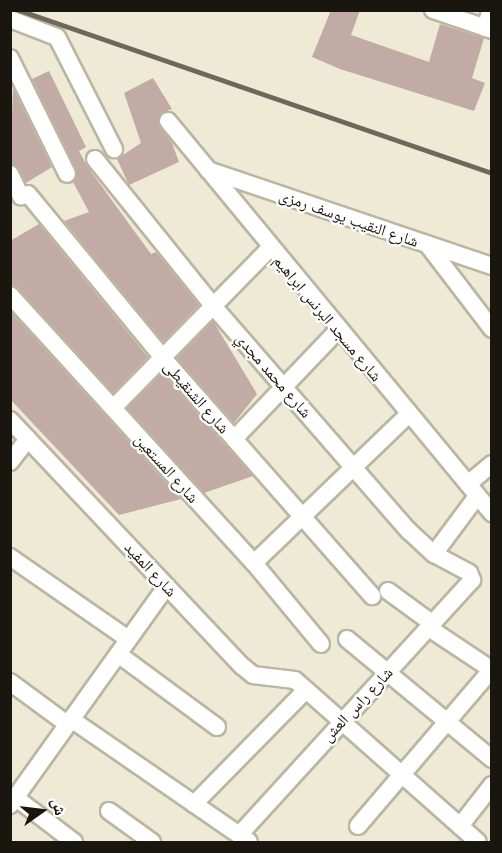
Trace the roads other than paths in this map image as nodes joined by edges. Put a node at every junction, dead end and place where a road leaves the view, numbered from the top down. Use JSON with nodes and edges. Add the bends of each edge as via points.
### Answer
{"nodes":[{"id":1,"x":491,"y":10,"type":"edge"},
{"id":2,"x":437,"y":11,"type":"edge"},
{"id":3,"x":10,"y":20,"type":"edge"},
{"id":4,"x":488,"y":29,"type":"edge"},
{"id":5,"x":10,"y":58,"type":"edge"},
{"id":6,"x":168,"y":121,"type":"dead end"},
{"id":7,"x":114,"y":149,"type":"dead end"},
{"id":8,"x":95,"y":159,"type":"dead end"},
{"id":9,"x":207,"y":170,"type":"junction"},
{"id":10,"x":10,"y":174,"type":"edge"},
{"id":11,"x":67,"y":174,"type":"dead end"},
{"id":12,"x":427,"y":244,"type":"junction"},
{"id":13,"x":270,"y":248,"type":"junction"},
{"id":14,"x":492,"y":266,"type":"edge"},
{"id":15,"x":10,"y":295,"type":"edge"},
{"id":16,"x":214,"y":307,"type":"junction"},
{"id":17,"x":492,"y":329,"type":"edge"},
{"id":18,"x":338,"y":330,"type":"junction"},
{"id":19,"x":163,"y":358,"type":"junction"},
{"id":20,"x":284,"y":387,"type":"junction"},
{"id":21,"x":113,"y":408,"type":"junction"},
{"id":22,"x":409,"y":414,"type":"junction"},
{"id":23,"x":10,"y":420,"type":"edge"},
{"id":24,"x":28,"y":439,"type":"junction"},
{"id":25,"x":234,"y":439,"type":"junction"},
{"id":26,"x":10,"y":462,"type":"edge"},
{"id":27,"x":492,"y":464,"type":"edge"},
{"id":28,"x":354,"y":467,"type":"junction"},
{"id":29,"x":473,"y":490,"type":"junction"},
{"id":30,"x":492,"y":513,"type":"edge"},
{"id":31,"x":303,"y":517,"type":"junction"},
{"id":32,"x":434,"y":554,"type":"junction"},
{"id":33,"x":10,"y":557,"type":"edge"},
{"id":34,"x":254,"y":563,"type":"junction"},
{"id":35,"x":469,"y":573,"type":"joint"},
{"id":36,"x":167,"y":586,"type":"junction"},
{"id":37,"x":388,"y":591,"type":"dead end"},
{"id":38,"x":372,"y":596,"type":"dead end"},
{"id":39,"x":431,"y":626,"type":"junction"},
{"id":40,"x":128,"y":639,"type":"junction"},
{"id":41,"x":348,"y":639,"type":"dead end"},
{"id":42,"x":321,"y":644,"type":"dead end"},
{"id":43,"x":118,"y":654,"type":"junction"},
{"id":44,"x":491,"y":670,"type":"edge"},
{"id":45,"x":387,"y":672,"type":"junction"},
{"id":46,"x":10,"y":682,"type":"edge"},
{"id":47,"x":306,"y":690,"type":"junction"},
{"id":48,"x":340,"y":720,"type":"junction"},
{"id":49,"x":69,"y":721,"type":"junction"},
{"id":50,"x":447,"y":722,"type":"junction"},
{"id":51,"x":217,"y":727,"type":"dead end"},
{"id":52,"x":492,"y":759,"type":"edge"},
{"id":53,"x":402,"y":775,"type":"junction"},
{"id":54,"x":492,"y":785,"type":"edge"},
{"id":55,"x":13,"y":801,"type":"edge"},
{"id":56,"x":194,"y":804,"type":"junction"},
{"id":57,"x":109,"y":810,"type":"dead end"},
{"id":58,"x":358,"y":826,"type":"dead end"},
{"id":59,"x":460,"y":826,"type":"junction"},
{"id":60,"x":244,"y":839,"type":"edge"},
{"id":61,"x":74,"y":843,"type":"edge"},
{"id":62,"x":152,"y":843,"type":"edge"},
{"id":63,"x":478,"y":843,"type":"edge"}],
"edges":[{"from":1,"to":4,"type":"street"},
{"from":2,"to":4,"type":"street"},
{"from":3,"to":7,"type":"street","via":[[57,37]]},
{"from":5,"to":11,"type":"street"},
{"from":6,"to":9,"type":"street","name":"شارع مسجد البرنس ابراهيم"},
{"from":8,"to":16,"type":"street","name":"شارع محمد مجدي"},
{"from":9,"to":12,"type":"street","name":"شارع النقيب يوسف رمزى"},
{"from":9,"to":13,"type":"street","name":"شارع مسجد البرنس ابراهيم"},
{"from":10,"to":19,"type":"street","name":"شارع الشنقيطى"},
{"from":12,"to":14,"type":"street","name":"شارع النقيب يوسف رمزى"},
{"from":12,"to":17,"type":"street"},
{"from":13,"to":16,"type":"street"},
{"from":13,"to":18,"type":"street","name":"شارع مسجد البرنس ابراهيم"},
{"from":15,"to":21,"type":"street","name":"شارع المستعين"},
{"from":16,"to":19,"type":"street"},
{"from":16,"to":20,"type":"street","name":"شارع محمد مجدي"},
{"from":18,"to":20,"type":"street"},
{"from":18,"to":22,"type":"street","name":"شارع مسجد البرنس ابراهيم"},
{"from":19,"to":21,"type":"street"},
{"from":19,"to":25,"type":"street","name":"شارع الشنقيطى"},
{"from":20,"to":25,"type":"street"},
{"from":20,"to":28,"type":"street","name":"شارع محمد مجدي"},
{"from":21,"to":34,"type":"street","name":"شارع المستعين"},
{"from":22,"to":28,"type":"street"},
{"from":22,"to":29,"type":"street","name":"شارع مسجد البرنس ابراهيم"},
{"from":23,"to":24,"type":"street","name":"شارع المفيد"},
{"from":24,"to":26,"type":"street"},
{"from":24,"to":36,"type":"street","name":"شارع المفيد"},
{"from":25,"to":31,"type":"street","name":"شارع الشنقيطى"},
{"from":27,"to":29,"type":"street"},
{"from":28,"to":31,"type":"street"},
{"from":28,"to":32,"type":"street","name":"شارع محمد مجدي"},
{"from":29,"to":30,"type":"street","name":"شارع مسجد البرنس ابراهيم"},
{"from":29,"to":32,"type":"street"},
{"from":31,"to":34,"type":"street"},
{"from":31,"to":38,"type":"street","name":"شارع الشنقيطى"},
{"from":32,"to":35,"type":"street","name":"شارع محمد مجدي"},
{"from":33,"to":40,"type":"street"},
{"from":34,"to":42,"type":"street","name":"شارع المستعين"},
{"from":35,"to":39,"type":"street","name":"شارع راس العش","via":[[469,586]]},
{"from":36,"to":40,"type":"street"},
{"from":36,"to":47,"type":"street","name":"شارع المفيد","via":[[253,675],[282,676]]},
{"from":37,"to":39,"type":"street"},
{"from":39,"to":44,"type":"street"},
{"from":39,"to":45,"type":"street","name":"شارع راس العش"},
{"from":40,"to":43,"type":"street"},
{"from":41,"to":45,"type":"street"},
{"from":43,"to":49,"type":"street"},
{"from":43,"to":51,"type":"street"},
{"from":44,"to":50,"type":"street"},
{"from":45,"to":48,"type":"street","name":"شارع راس العش"},
{"from":45,"to":50,"type":"street"},
{"from":46,"to":49,"type":"street"},
{"from":47,"to":48,"type":"street","name":"شارع المفيد"},
{"from":47,"to":56,"type":"street"},
{"from":48,"to":53,"type":"street","name":"شارع المفيد"},
{"from":48,"to":60,"type":"street","name":"شارع راس العش"},
{"from":49,"to":55,"type":"street"},
{"from":49,"to":56,"type":"street"},
{"from":50,"to":52,"type":"street"},
{"from":50,"to":53,"type":"street"},
{"from":53,"to":58,"type":"street"},
{"from":53,"to":59,"type":"street","name":"شارع المفيد"},
{"from":54,"to":59,"type":"street"},
{"from":55,"to":61,"type":"street"},
{"from":56,"to":60,"type":"street"},
{"from":57,"to":62,"type":"street"},
{"from":59,"to":63,"type":"street","name":"شارع المفيد"}]}
